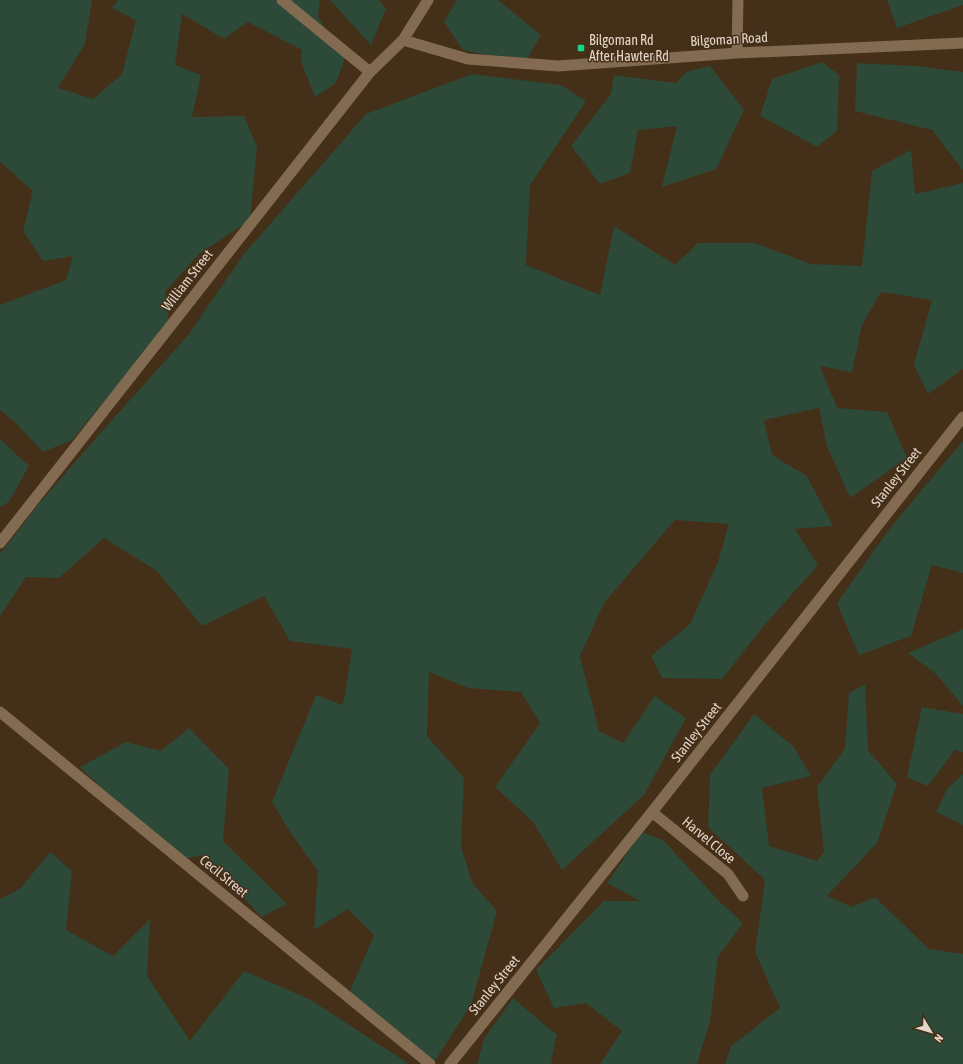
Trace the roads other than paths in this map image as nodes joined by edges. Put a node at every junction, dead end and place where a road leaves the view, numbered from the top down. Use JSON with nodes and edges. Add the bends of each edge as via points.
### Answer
{"nodes":[{"id":1,"x":282,"y":0,"type":"edge"},
{"id":2,"x":428,"y":0,"type":"edge"},
{"id":3,"x":738,"y":0,"type":"edge"},
{"id":4,"x":403,"y":40,"type":"junction"},
{"id":5,"x":963,"y":43,"type":"edge"},
{"id":6,"x":737,"y":53,"type":"junction"},
{"id":7,"x":370,"y":72,"type":"junction"},
{"id":8,"x":963,"y":417,"type":"edge"},
{"id":9,"x":0,"y":544,"type":"edge"},
{"id":10,"x":0,"y":712,"type":"edge"},
{"id":11,"x":652,"y":812,"type":"junction"},
{"id":12,"x":743,"y":896,"type":"dead end"},
{"id":13,"x":430,"y":1064,"type":"edge"},
{"id":14,"x":450,"y":1064,"type":"edge"}],
"edges":[{"from":1,"to":7,"type":"street"},
{"from":2,"to":4,"type":"street","name":"William Street"},
{"from":3,"to":6,"type":"street"},
{"from":4,"to":6,"type":"street","name":"Bilgoman Road","via":[[468,59],[558,66]]},
{"from":4,"to":7,"type":"street","name":"William Street"},
{"from":5,"to":6,"type":"street","name":"Bilgoman Road"},
{"from":7,"to":9,"type":"street","name":"William Street"},
{"from":8,"to":11,"type":"street","name":"Stanley Street"},
{"from":10,"to":13,"type":"street","name":"Cecil Street"},
{"from":11,"to":12,"type":"street","name":"Harvel Close","via":[[728,874]]},
{"from":11,"to":14,"type":"street","name":"Stanley Street"}]}
